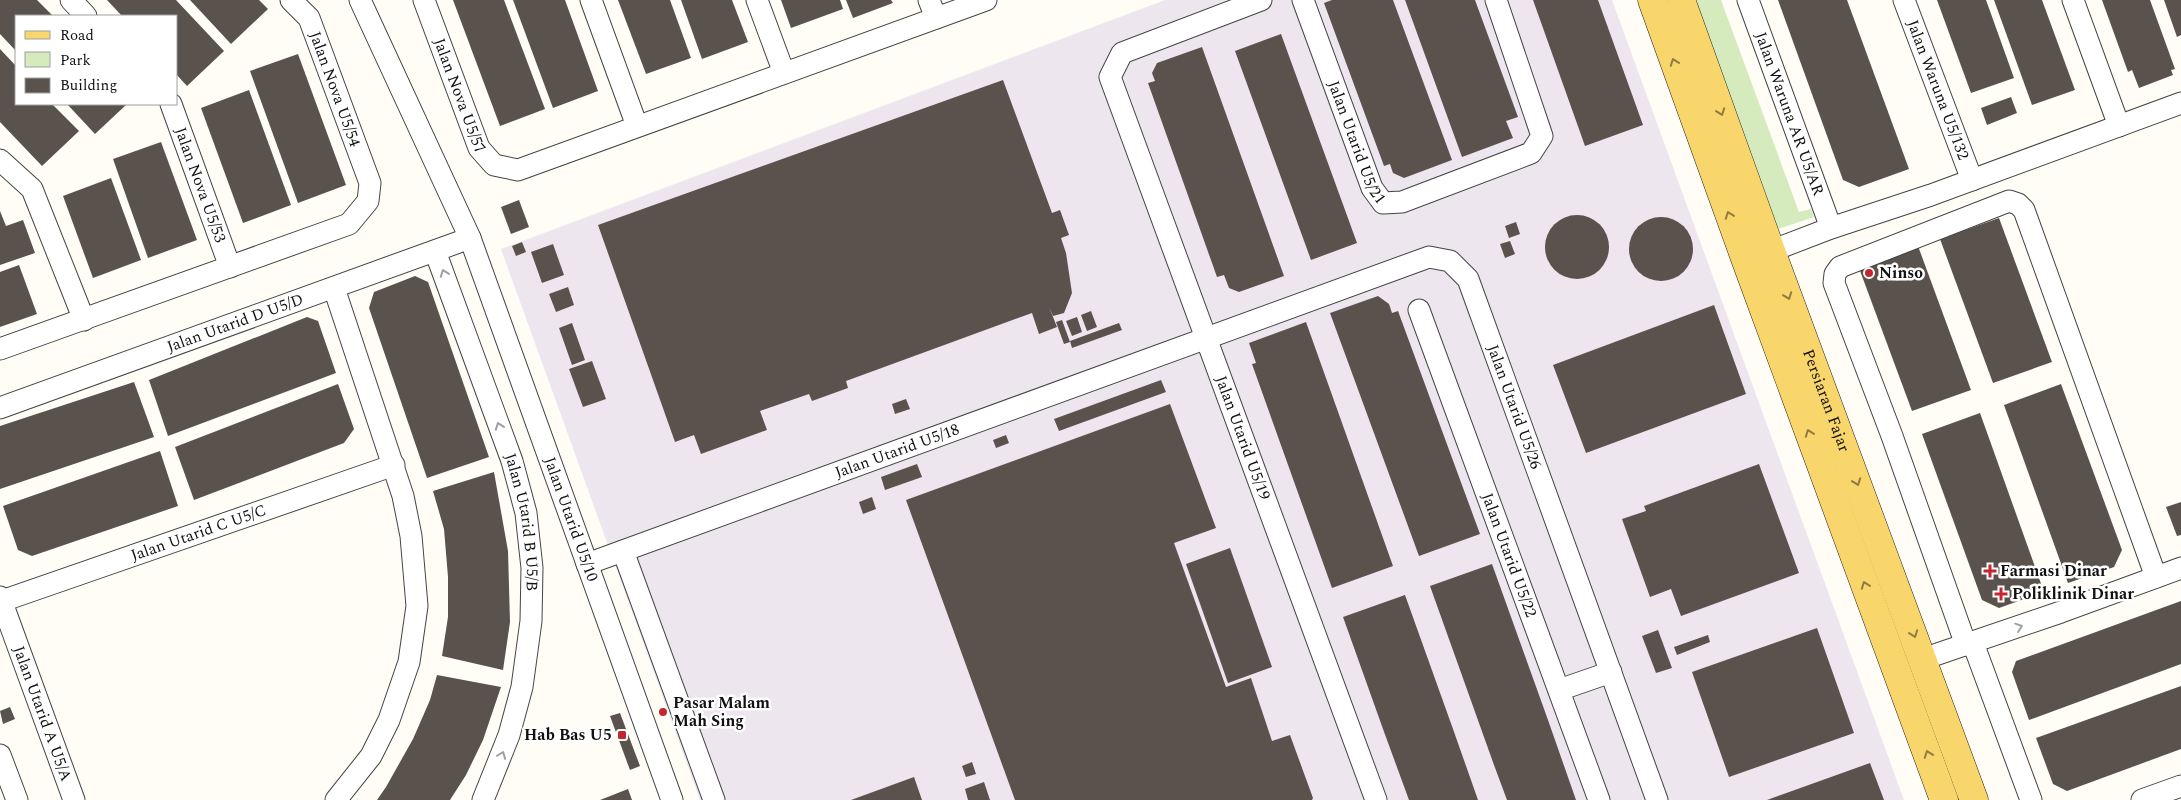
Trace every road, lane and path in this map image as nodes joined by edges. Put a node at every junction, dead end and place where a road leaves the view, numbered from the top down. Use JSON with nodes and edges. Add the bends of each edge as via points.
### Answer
{"nodes":[{"id":1,"x":71,"y":0,"type":"edge"},
{"id":2,"x":291,"y":0,"type":"edge"},
{"id":3,"x":360,"y":0,"type":"edge"},
{"id":4,"x":424,"y":0,"type":"edge"},
{"id":5,"x":591,"y":0,"type":"edge"},
{"id":6,"x":758,"y":0,"type":"edge"},
{"id":7,"x":986,"y":0,"type":"edge"},
{"id":8,"x":1261,"y":0,"type":"edge"},
{"id":9,"x":1303,"y":0,"type":"edge"},
{"id":10,"x":1496,"y":0,"type":"edge"},
{"id":11,"x":1652,"y":0,"type":"edge"},
{"id":12,"x":1681,"y":0,"type":"edge"},
{"id":13,"x":1748,"y":0,"type":"edge"},
{"id":14,"x":1904,"y":0,"type":"edge"},
{"id":15,"x":2074,"y":0,"type":"edge"},
{"id":16,"x":932,"y":9,"type":"edge"},
{"id":17,"x":85,"y":15,"type":"edge"},
{"id":18,"x":784,"y":73,"type":"junction"},
{"id":19,"x":2181,"y":103,"type":"edge"},
{"id":20,"x":171,"y":105,"type":"edge"},
{"id":21,"x":638,"y":126,"type":"junction"},
{"id":22,"x":2119,"y":126,"type":"junction"},
{"id":23,"x":4,"y":173,"type":"edge"},
{"id":24,"x":1972,"y":180,"type":"junction"},
{"id":25,"x":1831,"y":228,"type":"junction"},
{"id":26,"x":470,"y":238,"type":"junction"},
{"id":27,"x":435,"y":251,"type":"junction"},
{"id":28,"x":1771,"y":251,"type":"junction"},
{"id":29,"x":1746,"y":261,"type":"junction"},
{"id":30,"x":230,"y":267,"type":"junction"},
{"id":31,"x":334,"y":288,"type":"junction"},
{"id":32,"x":1419,"y":310,"type":"dead end"},
{"id":33,"x":84,"y":320,"type":"junction"},
{"id":34,"x":1207,"y":338,"type":"junction"},
{"id":35,"x":0,"y":349,"type":"edge"},
{"id":36,"x":0,"y":408,"type":"edge"},
{"id":37,"x":394,"y":466,"type":"junction"},
{"id":38,"x":623,"y":551,"type":"junction"},
{"id":39,"x":587,"y":564,"type":"junction"},
{"id":40,"x":2181,"y":568,"type":"edge"},
{"id":41,"x":2156,"y":577,"type":"junction"},
{"id":42,"x":1,"y":599,"type":"edge"},
{"id":43,"x":1969,"y":644,"type":"junction"},
{"id":44,"x":1923,"y":658,"type":"junction"},
{"id":45,"x":1610,"y":672,"type":"junction"},
{"id":46,"x":1559,"y":690,"type":"junction"},
{"id":47,"x":0,"y":755,"type":"edge"},
{"id":48,"x":2181,"y":786,"type":"edge"},
{"id":49,"x":17,"y":800,"type":"edge"},
{"id":50,"x":74,"y":800,"type":"edge"},
{"id":51,"x":336,"y":800,"type":"edge"},
{"id":52,"x":483,"y":800,"type":"edge"},
{"id":53,"x":672,"y":800,"type":"edge"},
{"id":54,"x":714,"y":800,"type":"edge"},
{"id":55,"x":1376,"y":800,"type":"edge"},
{"id":56,"x":1599,"y":800,"type":"edge"},
{"id":57,"x":1657,"y":800,"type":"edge"},
{"id":58,"x":1944,"y":800,"type":"edge"},
{"id":59,"x":1974,"y":800,"type":"edge"},
{"id":60,"x":2031,"y":800,"type":"edge"},
{"id":61,"x":2142,"y":800,"type":"edge"}],
"edges":[{"from":1,"to":17,"type":"street"},
{"from":2,"to":30,"type":"street","name":"Jalan Nova U5/54","via":[[309,18],[370,183],[368,201],[349,224]]},
{"from":3,"to":26,"type":"street","name":"Jalan Utarid U5/10"},
{"from":4,"to":21,"type":"street","name":"Jalan Nova U5/57","via":[[480,148],[494,165],[518,170]]},
{"from":5,"to":21,"type":"street"},
{"from":6,"to":18,"type":"street"},
{"from":7,"to":16,"type":"street"},
{"from":8,"to":34,"type":"street","name":"Jalan Utarid U5/19","via":[[1122,53],[1110,77]]},
{"from":9,"to":10,"type":"street","name":"Jalan Utarid U5/21","via":[[1372,188],[1383,203],[1402,202],[1531,153],[1542,136]]},
{"from":29,"to":11,"type":"main road","name":"Persiaran Fajar","one_way":true},
{"from":12,"to":28,"type":"main road","name":"Persiaran Fajar","one_way":true},
{"from":13,"to":25,"type":"street","name":"Jalan Waruna AR U5/AR"},
{"from":14,"to":24,"type":"street","name":"Jalan Waruna U5/132"},
{"from":15,"to":22,"type":"street"},
{"from":16,"to":18,"type":"street"},
{"from":18,"to":21,"type":"street"},
{"from":19,"to":22,"type":"street"},
{"from":20,"to":30,"type":"street","name":"Jalan Nova U5/53"},
{"from":22,"to":24,"type":"street"},
{"from":23,"to":33,"type":"street","via":[[32,189]]},
{"from":24,"to":25,"type":"street"},
{"from":25,"to":28,"type":"street"},
{"from":26,"to":27,"type":"street","name":"Jalan Utarid D U5/D"},
{"from":26,"to":39,"type":"street","name":"Jalan Utarid U5/10"},
{"from":27,"to":31,"type":"street","name":"Jalan Utarid D U5/D"},
{"from":52,"to":27,"type":"street","name":"Jalan Utarid B U5/B","one_way":true,"via":[[509,735],[522,687],[531,621],[532,568],[526,513],[512,461]]},
{"from":28,"to":29,"type":"street"},
{"from":28,"to":44,"type":"main road","name":"Persiaran Fajar","one_way":true},
{"from":58,"to":29,"type":"main road","name":"Persiaran Fajar","one_way":true},
{"from":30,"to":33,"type":"street"},
{"from":31,"to":36,"type":"street","name":"Jalan Utarid D U5/D"},
{"from":31,"to":37,"type":"street"},
{"from":32,"to":46,"type":"street","name":"Jalan Utarid U5/22"},
{"from":33,"to":35,"type":"street"},
{"from":34,"to":38,"type":"street","name":"Jalan Utarid U5/18"},
{"from":34,"to":45,"type":"street","name":"Jalan Utarid U5/26","via":[[1430,257],[1450,261],[1468,279]]},
{"from":34,"to":55,"type":"street","name":"Jalan Utarid U5/19"},
{"from":37,"to":42,"type":"street","name":"Jalan Utarid C U5/C"},
{"from":37,"to":51,"type":"street","via":[[411,536],[417,606],[409,662],[389,720],[371,756]]},
{"from":38,"to":39,"type":"street","name":"Jalan Utarid U5/18"},
{"from":38,"to":54,"type":"street"},
{"from":39,"to":53,"type":"street","name":"Jalan Utarid U5/10"},
{"from":40,"to":41,"type":"street"},
{"from":43,"to":41,"type":"street","one_way":true},
{"from":41,"to":43,"type":"street","via":[[2024,210],[2009,202],[1840,266],[1834,283]]},
{"from":42,"to":50,"type":"street","name":"Jalan Utarid A U5/A"},
{"from":43,"to":44,"type":"street"},
{"from":43,"to":60,"type":"street"},
{"from":44,"to":59,"type":"main road","name":"Persiaran Fajar"},
{"from":45,"to":46,"type":"street"},
{"from":45,"to":57,"type":"street","name":"Jalan Utarid U5/26"},
{"from":46,"to":56,"type":"street","name":"Jalan Utarid U5/22"},
{"from":47,"to":49,"type":"street"},
{"from":48,"to":61,"type":"street"}]}
